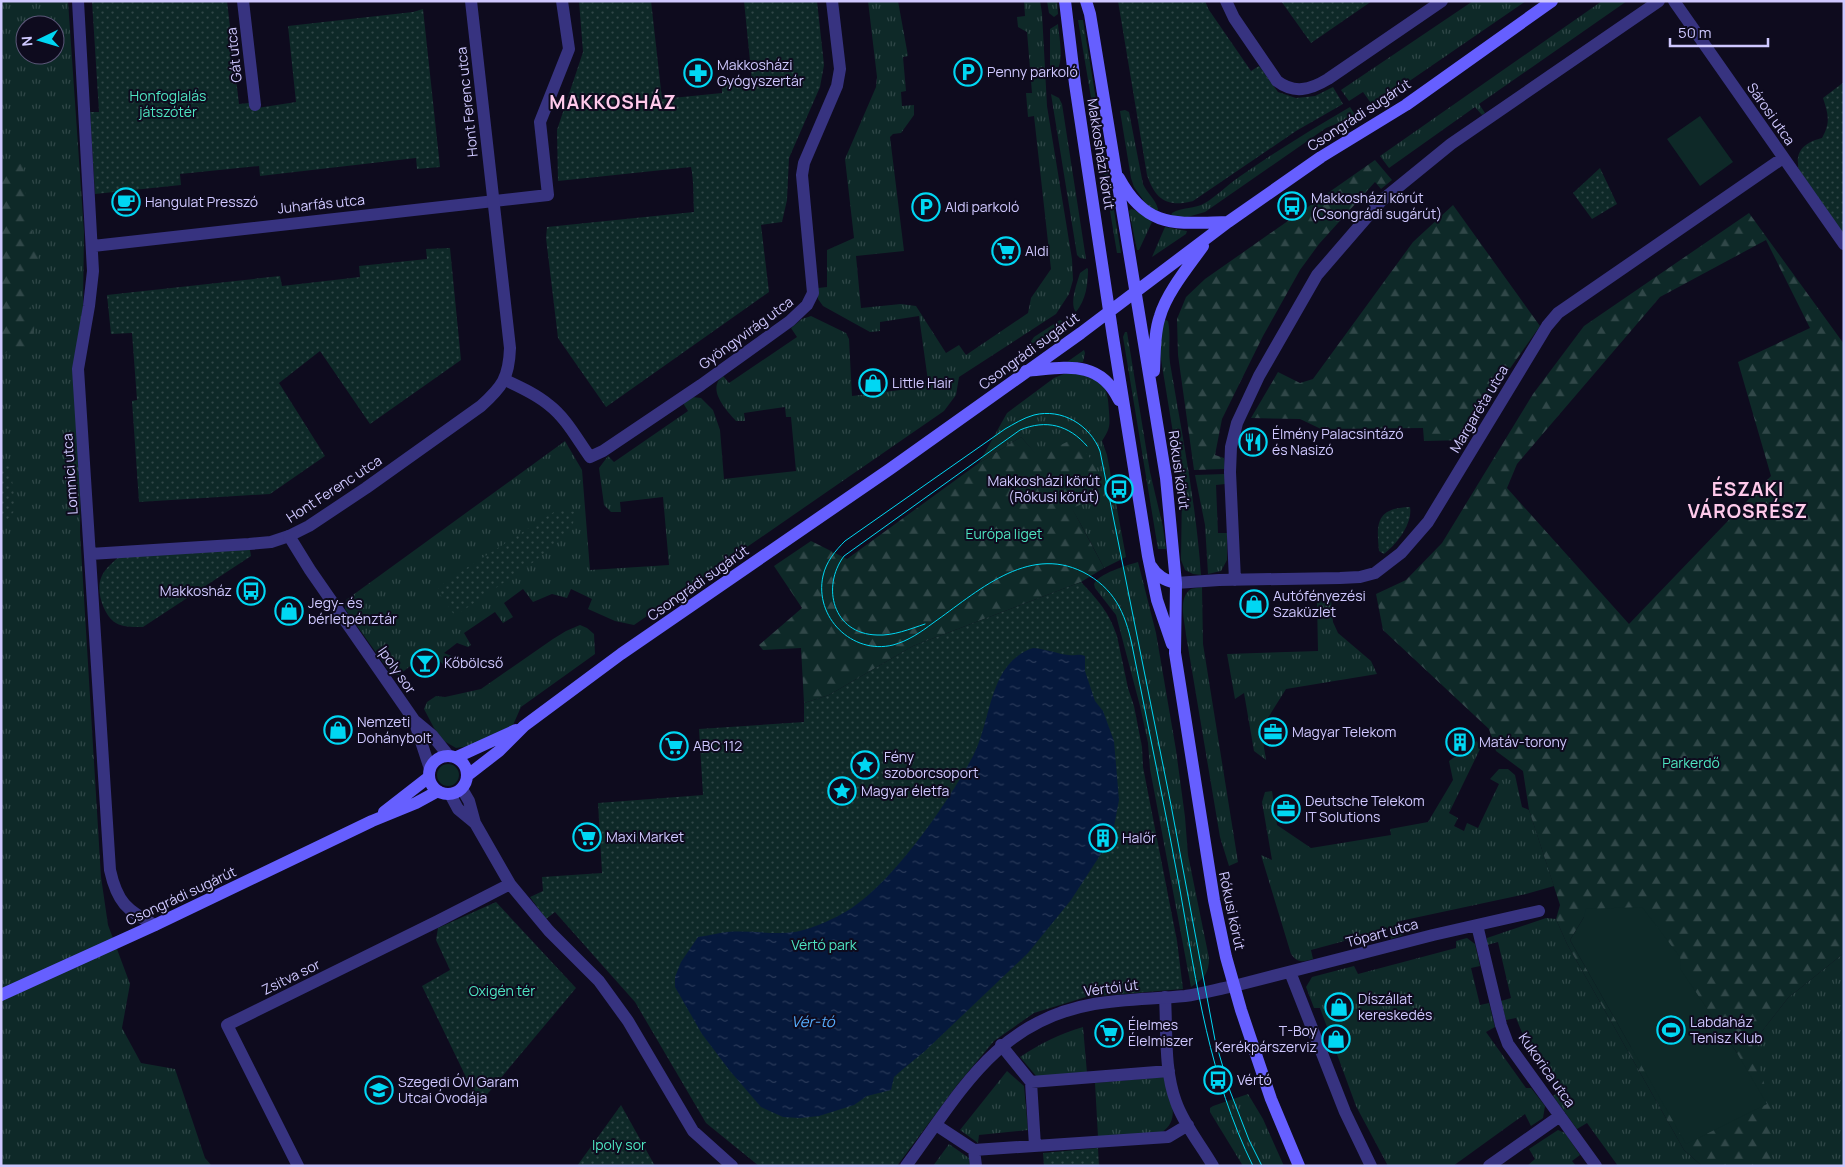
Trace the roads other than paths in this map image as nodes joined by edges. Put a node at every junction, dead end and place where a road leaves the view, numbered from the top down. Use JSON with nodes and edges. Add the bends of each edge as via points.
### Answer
{"nodes":[{"id":1,"x":78,"y":1,"type":"edge"},
{"id":2,"x":243,"y":1,"type":"edge"},
{"id":3,"x":471,"y":1,"type":"edge"},
{"id":4,"x":562,"y":1,"type":"edge"},
{"id":5,"x":832,"y":1,"type":"edge"},
{"id":6,"x":1065,"y":1,"type":"edge"},
{"id":7,"x":1086,"y":1,"type":"edge"},
{"id":8,"x":1226,"y":1,"type":"edge"},
{"id":9,"x":1442,"y":1,"type":"edge"},
{"id":10,"x":1552,"y":1,"type":"edge"},
{"id":11,"x":1659,"y":1,"type":"edge"},
{"id":12,"x":1674,"y":1,"type":"edge"},
{"id":13,"x":255,"y":105,"type":"dead end"},
{"id":14,"x":1783,"y":158,"type":"junction"},
{"id":15,"x":1116,"y":171,"type":"junction"},
{"id":16,"x":493,"y":200,"type":"junction"},
{"id":17,"x":1228,"y":222,"type":"junction"},
{"id":18,"x":1210,"y":236,"type":"junction"},
{"id":19,"x":1844,"y":244,"type":"edge"},
{"id":20,"x":93,"y":246,"type":"junction"},
{"id":21,"x":1135,"y":292,"type":"junction"},
{"id":22,"x":1109,"y":311,"type":"junction"},
{"id":23,"x":1026,"y":371,"type":"junction"},
{"id":24,"x":505,"y":380,"type":"junction"},
{"id":25,"x":1152,"y":397,"type":"junction"},
{"id":26,"x":1124,"y":411,"type":"junction"},
{"id":27,"x":289,"y":536,"type":"junction"},
{"id":28,"x":90,"y":554,"type":"junction"},
{"id":29,"x":1149,"y":563,"type":"junction"},
{"id":30,"x":1235,"y":580,"type":"junction"},
{"id":31,"x":1176,"y":583,"type":"junction"},
{"id":32,"x":1157,"y":600,"type":"junction"},
{"id":33,"x":1175,"y":653,"type":"junction"},
{"id":34,"x":414,"y":720,"type":"junction"},
{"id":35,"x":524,"y":726,"type":"junction"},
{"id":36,"x":453,"y":756,"type":"junction"},
{"id":37,"x":429,"y":773,"type":"junction"},
{"id":38,"x":468,"y":775,"type":"junction"},
{"id":39,"x":462,"y":789,"type":"junction"},
{"id":40,"x":444,"y":793,"type":"junction"},
{"id":41,"x":372,"y":821,"type":"junction"},
{"id":42,"x":475,"y":823,"type":"junction"},
{"id":43,"x":510,"y":884,"type":"junction"},
{"id":44,"x":1539,"y":911,"type":"dead end"},
{"id":45,"x":155,"y":925,"type":"junction"},
{"id":46,"x":1477,"y":925,"type":"junction"},
{"id":47,"x":1290,"y":972,"type":"junction"},
{"id":48,"x":1234,"y":986,"type":"junction"},
{"id":49,"x":1,"y":994,"type":"edge"},
{"id":50,"x":1165,"y":997,"type":"junction"},
{"id":51,"x":1001,"y":1045,"type":"junction"},
{"id":52,"x":1169,"y":1071,"type":"junction"},
{"id":53,"x":1031,"y":1082,"type":"junction"},
{"id":54,"x":1560,"y":1116,"type":"junction"},
{"id":55,"x":936,"y":1125,"type":"junction"},
{"id":56,"x":1188,"y":1125,"type":"junction"},
{"id":57,"x":1035,"y":1146,"type":"junction"},
{"id":58,"x":974,"y":1150,"type":"junction"},
{"id":59,"x":298,"y":1166,"type":"edge"},
{"id":60,"x":732,"y":1166,"type":"edge"},
{"id":61,"x":906,"y":1166,"type":"edge"},
{"id":62,"x":976,"y":1166,"type":"edge"},
{"id":63,"x":1213,"y":1166,"type":"edge"},
{"id":64,"x":1299,"y":1166,"type":"edge"},
{"id":65,"x":1371,"y":1166,"type":"edge"},
{"id":66,"x":1489,"y":1166,"type":"edge"},
{"id":67,"x":1596,"y":1166,"type":"edge"}],
"edges":[{"from":1,"to":20,"type":"street","name":"Lomnici utca"},
{"from":2,"to":13,"type":"street","name":"Gát utca"},
{"from":3,"to":16,"type":"street","name":"Hont Ferenc utca"},
{"from":4,"to":16,"type":"street","via":[[569,49],[540,122],[548,195]]},
{"from":5,"to":24,"type":"street","name":"Gyöngyvirág utca","via":[[840,69],[837,86],[804,162],[802,176],[813,293],[808,305],[700,384],[590,457],[550,405]]},
{"from":6,"to":22,"type":"main road","name":"Makkosházi körút"},
{"from":7,"to":15,"type":"main road","name":"Makkosházi körút"},
{"from":8,"to":9,"type":"street","via":[[1234,18],[1278,81],[1286,88],[1297,90],[1320,84],[1351,65]]},
{"from":10,"to":17,"type":"main road","name":"Csongrádi sugárút","via":[[1406,105],[1322,157]]},
{"from":11,"to":30,"type":"street","via":[[1451,144],[1381,201],[1317,275],[1259,376],[1237,423],[1230,472]]},
{"from":12,"to":14,"type":"street","name":"Sárosi utca"},
{"from":14,"to":19,"type":"street","name":"Sárosi utca"},
{"from":14,"to":30,"type":"street","name":"Margaréta utca","via":[[1558,313],[1428,522],[1401,554],[1375,573],[1360,577]]},
{"from":15,"to":17,"type":"main road","via":[[1132,198],[1161,220]]},
{"from":15,"to":21,"type":"main road","name":"Makkosházi körút"},
{"from":16,"to":20,"type":"street","name":"Juharfás utca"},
{"from":16,"to":24,"type":"street","name":"Hont Ferenc utca","via":[[510,348]]},
{"from":17,"to":18,"type":"main road","name":"Csongrádi sugárút"},
{"from":18,"to":21,"type":"main road","name":"Csongrádi sugárút"},
{"from":18,"to":25,"type":"main road","via":[[1175,286],[1159,317]]},
{"from":20,"to":28,"type":"street","name":"Lomnici utca","via":[[94,271],[78,369]]},
{"from":21,"to":22,"type":"main road","name":"Csongrádi sugárút"},
{"from":21,"to":25,"type":"main road","name":"Rókusi körút"},
{"from":22,"to":23,"type":"main road","name":"Csongrádi sugárút"},
{"from":22,"to":26,"type":"main road","name":"Rókusi körút"},
{"from":23,"to":26,"type":"main road","via":[[1089,369],[1110,384]]},
{"from":23,"to":35,"type":"main road","name":"Csongrádi sugárút","via":[[621,654]]},
{"from":24,"to":27,"type":"street","name":"Hont Ferenc utca","via":[[481,406],[366,488]]},
{"from":25,"to":31,"type":"main road","name":"Rókusi körút","via":[[1170,507]]},
{"from":26,"to":29,"type":"main road","name":"Rókusi körút"},
{"from":27,"to":28,"type":"street","name":"Hont Ferenc utca","via":[[271,542]]},
{"from":27,"to":34,"type":"street","name":"Ipoly sor"},
{"from":28,"to":45,"type":"street","name":"Lomnici utca","via":[[110,870],[114,889],[124,905]]},
{"from":29,"to":31,"type":"main road","via":[[1160,577]]},
{"from":29,"to":32,"type":"main road","name":"Rókusi körút"},
{"from":30,"to":31,"type":"street","name":"Margaréta utca"},
{"from":31,"to":32,"type":"main road","via":[[1161,592]]},
{"from":31,"to":33,"type":"main road","name":"Rókusi körút"},
{"from":32,"to":33,"type":"main road","name":"Rókusi körút"},
{"from":33,"to":48,"type":"main road","name":"Rókusi körút","via":[[1214,900]]},
{"from":34,"to":36,"type":"street","name":"Ipoly sor"},
{"from":34,"to":37,"type":"street","name":"Ipoly sor"},
{"from":35,"to":36,"type":"main road","name":"Csongrádi sugárút"},
{"from":35,"to":38,"type":"main road","name":"Csongrádi sugárút"},
{"from":36,"to":37,"type":"main road","name":"Csongrádi sugárút","via":[[437,759]]},
{"from":36,"to":38,"type":"main road","via":[[465,764]]},
{"from":37,"to":40,"type":"main road","via":[[432,785]]},
{"from":37,"to":41,"type":"main road","name":"Csongrádi sugárút"},
{"from":38,"to":39,"type":"main road","name":"Csongrádi sugárút"},
{"from":39,"to":40,"type":"main road","name":"Csongrádi sugárút"},
{"from":39,"to":42,"type":"street"},
{"from":40,"to":41,"type":"main road","name":"Csongrádi sugárút"},
{"from":40,"to":42,"type":"street"},
{"from":41,"to":45,"type":"main road","name":"Csongrádi sugárút"},
{"from":42,"to":43,"type":"street"},
{"from":43,"to":59,"type":"street","name":"Zsitva sor","via":[[226,1025]]},
{"from":43,"to":60,"type":"street","via":[[549,931],[599,981],[628,1021],[693,1131]]},
{"from":44,"to":46,"type":"street","name":"Tópart utca"},
{"from":45,"to":49,"type":"main road","name":"Csongrádi sugárút"},
{"from":46,"to":47,"type":"street","name":"Tópart utca"},
{"from":46,"to":54,"type":"street","name":"Kukorica utca","via":[[1508,1044]]},
{"from":47,"to":48,"type":"street","name":"Tópart utca"},
{"from":47,"to":65,"type":"street","via":[[1345,1112]]},
{"from":48,"to":50,"type":"street","name":"Vértói út"},
{"from":48,"to":64,"type":"main road","name":"Rókusi körút","via":[[1271,1099]]},
{"from":50,"to":51,"type":"street","name":"Vértói út","via":[[1067,1010],[1042,1019]]},
{"from":50,"to":52,"type":"street"},
{"from":51,"to":53,"type":"street"},
{"from":51,"to":55,"type":"street","name":"Vértói út","via":[[963,1087]]},
{"from":52,"to":53,"type":"street"},
{"from":52,"to":56,"type":"street","via":[[1176,1102]]},
{"from":53,"to":57,"type":"street"},
{"from":54,"to":66,"type":"street"},
{"from":54,"to":67,"type":"street","name":"Kukorica utca"},
{"from":55,"to":58,"type":"street"},
{"from":55,"to":61,"type":"street","name":"Vértói út"},
{"from":56,"to":57,"type":"street","via":[[1168,1137]]},
{"from":56,"to":63,"type":"street"},
{"from":57,"to":58,"type":"street"},
{"from":58,"to":62,"type":"street"}]}
